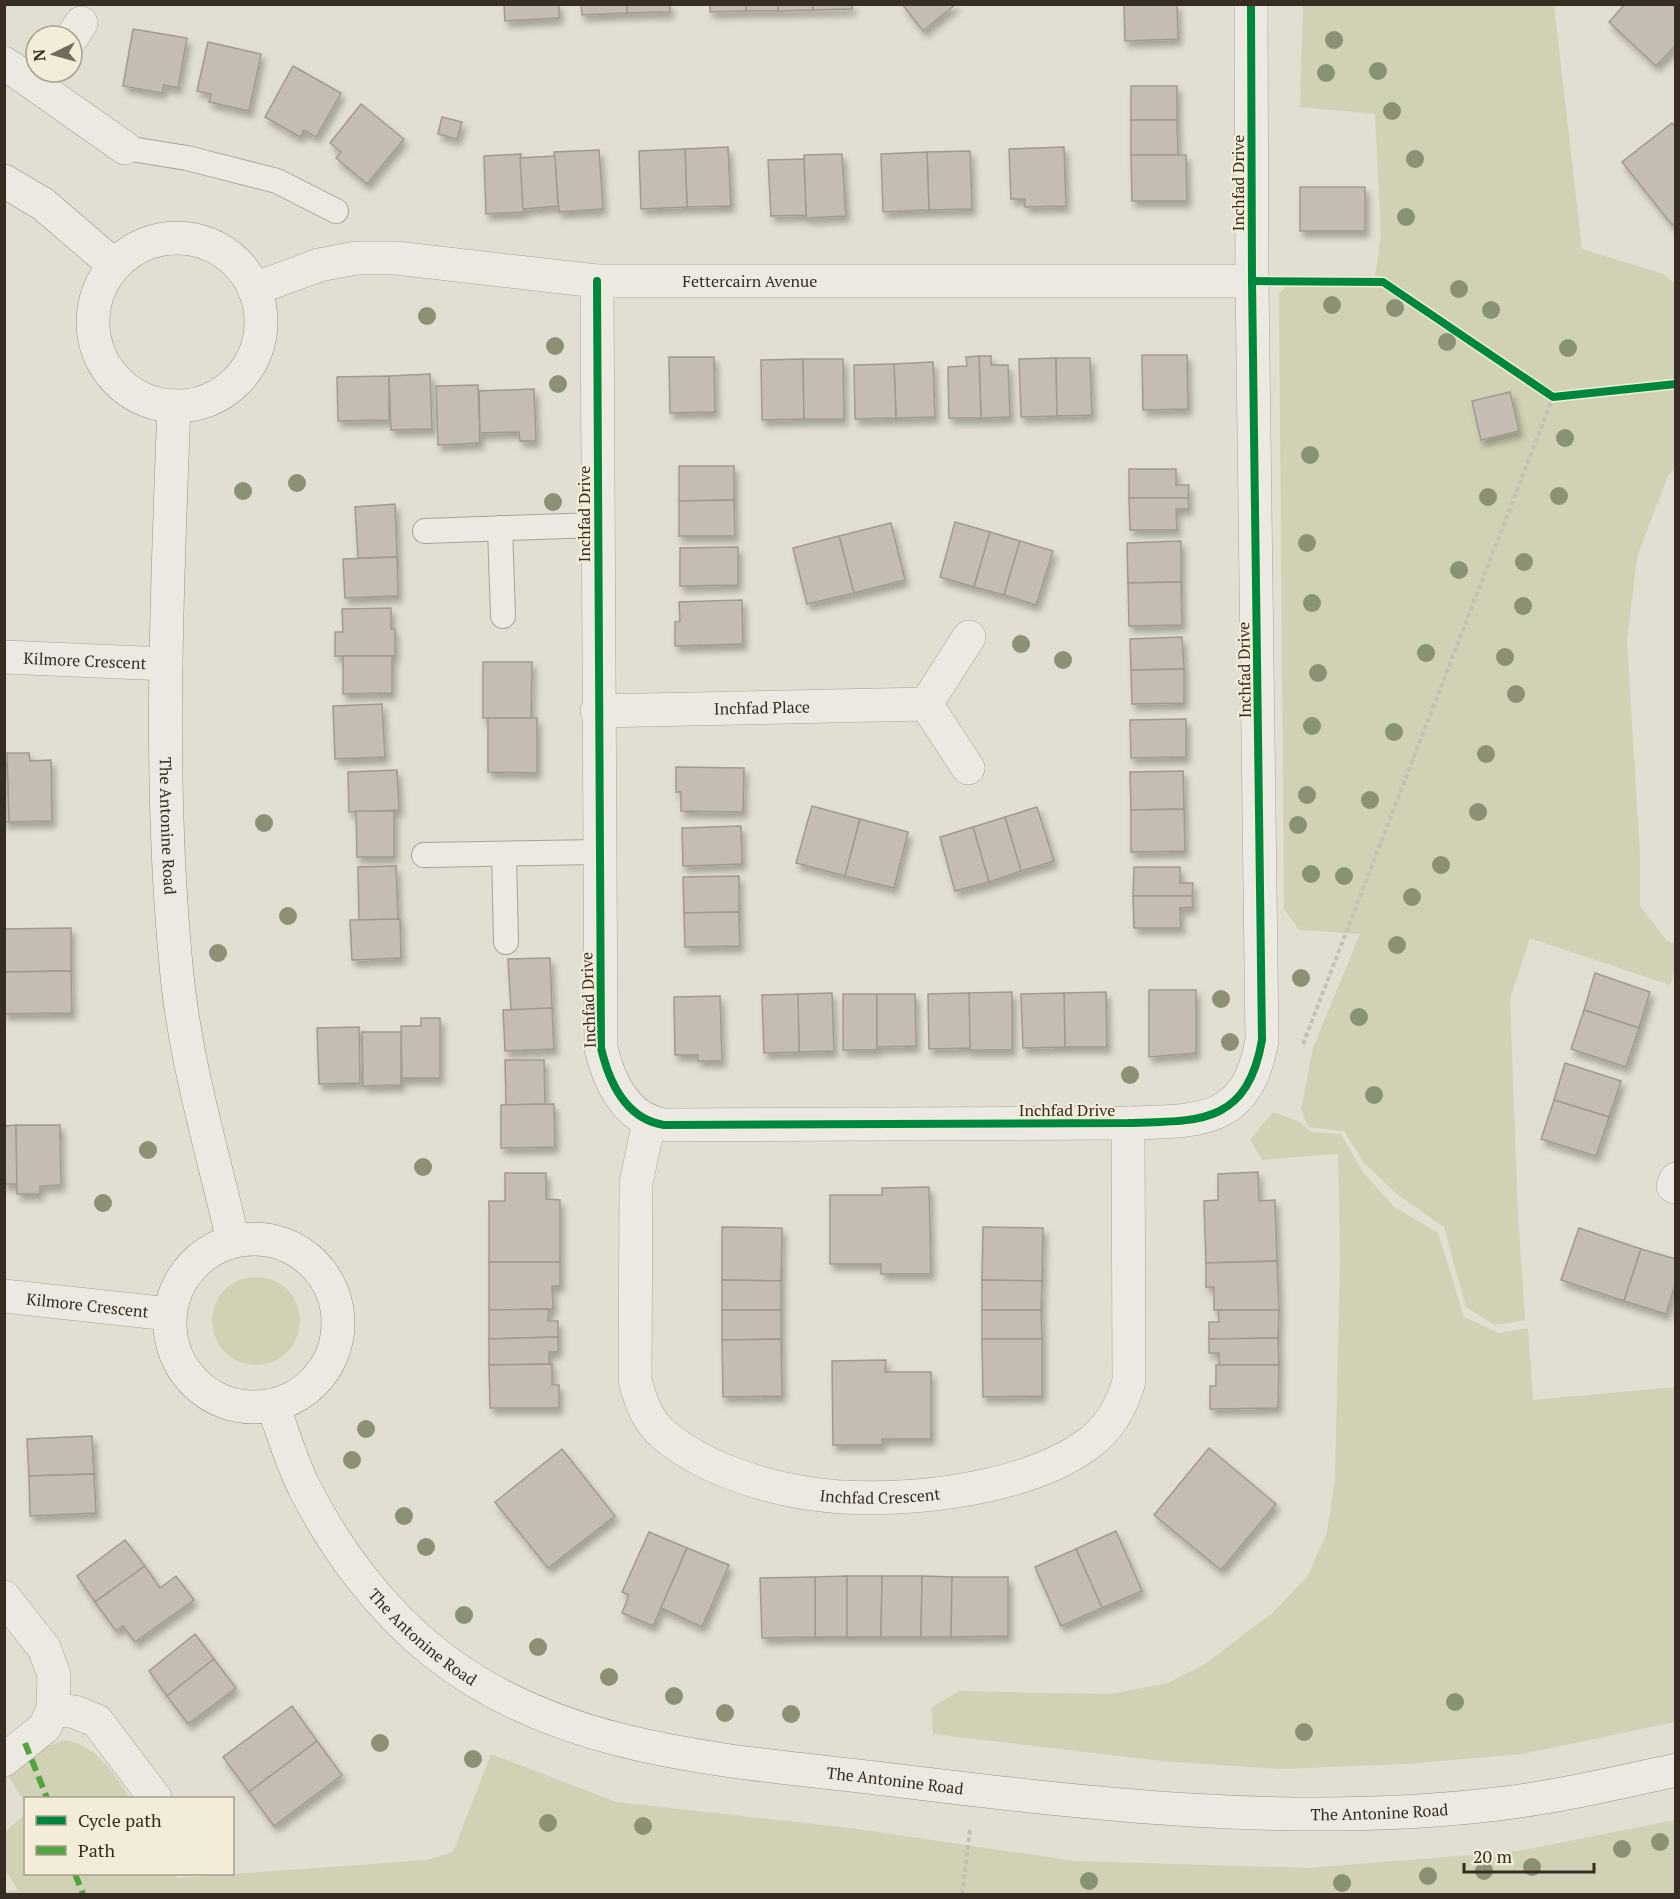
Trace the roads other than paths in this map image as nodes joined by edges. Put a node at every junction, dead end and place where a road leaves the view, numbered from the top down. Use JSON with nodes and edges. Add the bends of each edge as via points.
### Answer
{"nodes":[{"id":1,"x":1251,"y":4,"type":"edge"},
{"id":2,"x":4,"y":63,"type":"edge"},
{"id":3,"x":24,"y":72,"type":"edge"},
{"id":4,"x":47,"y":84,"type":"edge"},
{"id":5,"x":125,"y":148,"type":"joint"},
{"id":6,"x":4,"y":182,"type":"edge"},
{"id":7,"x":336,"y":211,"type":"dead end"},
{"id":8,"x":114,"y":266,"type":"junction"},
{"id":9,"x":597,"y":281,"type":"junction"},
{"id":10,"x":1252,"y":281,"type":"junction"},
{"id":11,"x":254,"y":289,"type":"junction"},
{"id":12,"x":174,"y":406,"type":"junction"},
{"id":13,"x":597,"y":525,"type":"junction"},
{"id":14,"x":500,"y":528,"type":"junction"},
{"id":15,"x":425,"y":531,"type":"dead end"},
{"id":16,"x":503,"y":616,"type":"dead end"},
{"id":17,"x":969,"y":637,"type":"dead end"},
{"id":18,"x":4,"y":657,"type":"edge"},
{"id":19,"x":166,"y":664,"type":"junction"},
{"id":20,"x":926,"y":704,"type":"junction"},
{"id":21,"x":597,"y":711,"type":"junction"},
{"id":22,"x":968,"y":768,"type":"dead end"},
{"id":23,"x":599,"y":852,"type":"junction"},
{"id":24,"x":504,"y":854,"type":"junction"},
{"id":25,"x":424,"y":855,"type":"dead end"},
{"id":26,"x":506,"y":942,"type":"dead end"},
{"id":27,"x":649,"y":1122,"type":"junction"},
{"id":28,"x":1128,"y":1123,"type":"junction"},
{"id":29,"x":1676,"y":1179,"type":"edge"},
{"id":30,"x":1676,"y":1187,"type":"edge"},
{"id":31,"x":233,"y":1240,"type":"junction"},
{"id":32,"x":4,"y":1296,"type":"edge"},
{"id":33,"x":169,"y":1314,"type":"junction"},
{"id":34,"x":273,"y":1406,"type":"junction"},
{"id":35,"x":4,"y":1597,"type":"edge"},
{"id":36,"x":53,"y":1709,"type":"junction"},
{"id":37,"x":4,"y":1760,"type":"edge"},
{"id":38,"x":1676,"y":1770,"type":"edge"},
{"id":39,"x":153,"y":1797,"type":"edge"}],
"edges":[{"from":1,"to":10,"type":"street","name":"Inchfad Drive"},
{"from":2,"to":3,"type":"street"},
{"from":4,"to":5,"type":"street"},
{"from":5,"to":7,"type":"lane","via":[[187,158],[277,181]]},
{"from":6,"to":8,"type":"street","via":[[43,204]]},
{"from":8,"to":11,"type":"street","via":[[135,248],[162,239],[190,238],[217,247],[239,265]]},
{"from":8,"to":12,"type":"street","via":[[99,288],[92,315],[98,350],[123,387],[147,401]]},
{"from":9,"to":10,"type":"street","name":"Fettercairn Avenue"},
{"from":9,"to":11,"type":"street","name":"Fettercairn Avenue","via":[[396,258],[356,258],[319,265]]},
{"from":9,"to":13,"type":"street","name":"Inchfad Drive"},
{"from":10,"to":28,"type":"street","name":"Inchfad Drive","via":[[1262,1040],[1255,1070],[1246,1088],[1229,1106],[1209,1118]]},
{"from":11,"to":12,"type":"street","via":[[261,316],[258,344],[246,369],[227,390],[202,403]]},
{"from":12,"to":19,"type":"street","name":"The Antonine Road"},
{"from":13,"to":14,"type":"lane"},
{"from":13,"to":21,"type":"street","name":"Inchfad Drive"},
{"from":14,"to":15,"type":"lane"},
{"from":14,"to":16,"type":"lane"},
{"from":17,"to":20,"type":"street"},
{"from":18,"to":19,"type":"street","name":"Kilmore Crescent"},
{"from":19,"to":31,"type":"street","name":"The Antonine Road","via":[[167,823],[176,967],[194,1075]]},
{"from":20,"to":21,"type":"street","name":"Inchfad Place"},
{"from":20,"to":22,"type":"street"},
{"from":21,"to":23,"type":"street","name":"Inchfad Drive"},
{"from":23,"to":24,"type":"lane"},
{"from":23,"to":27,"type":"street","name":"Inchfad Drive","via":[[601,1048],[614,1088]]},
{"from":24,"to":25,"type":"lane"},
{"from":24,"to":26,"type":"lane"},
{"from":27,"to":28,"type":"street","name":"Inchfad Drive"},
{"from":27,"to":28,"type":"street","name":"Inchfad Crescent","via":[[636,1183],[635,1380],[643,1408],[662,1434],[710,1463],[754,1480],[807,1493],[866,1497],[931,1495],[990,1486],[1049,1465],[1088,1445],[1110,1424],[1122,1405],[1129,1381]]},
{"from":29,"to":30,"type":"street"},
{"from":31,"to":33,"type":"street","via":[[214,1248],[190,1268],[174,1294]]},
{"from":31,"to":34,"type":"street","via":[[263,1239],[292,1247],[315,1264],[332,1289],[338,1318],[335,1347],[321,1374],[300,1394]]},
{"from":32,"to":33,"type":"street","name":"Kilmore Crescent"},
{"from":33,"to":34,"type":"street","via":[[171,1341],[181,1366],[198,1386],[229,1403]]},
{"from":34,"to":38,"type":"street","name":"The Antonine Road","via":[[302,1483],[333,1541],[378,1598],[435,1653],[503,1697],[585,1731],[666,1752],[975,1790],[1244,1814],[1388,1812],[1498,1804]]},
{"from":35,"to":36,"type":"street","via":[[44,1648],[54,1675]]},
{"from":36,"to":37,"type":"street","via":[[45,1727]]},
{"from":36,"to":39,"type":"street","via":[[75,1712],[97,1722]]}]}
